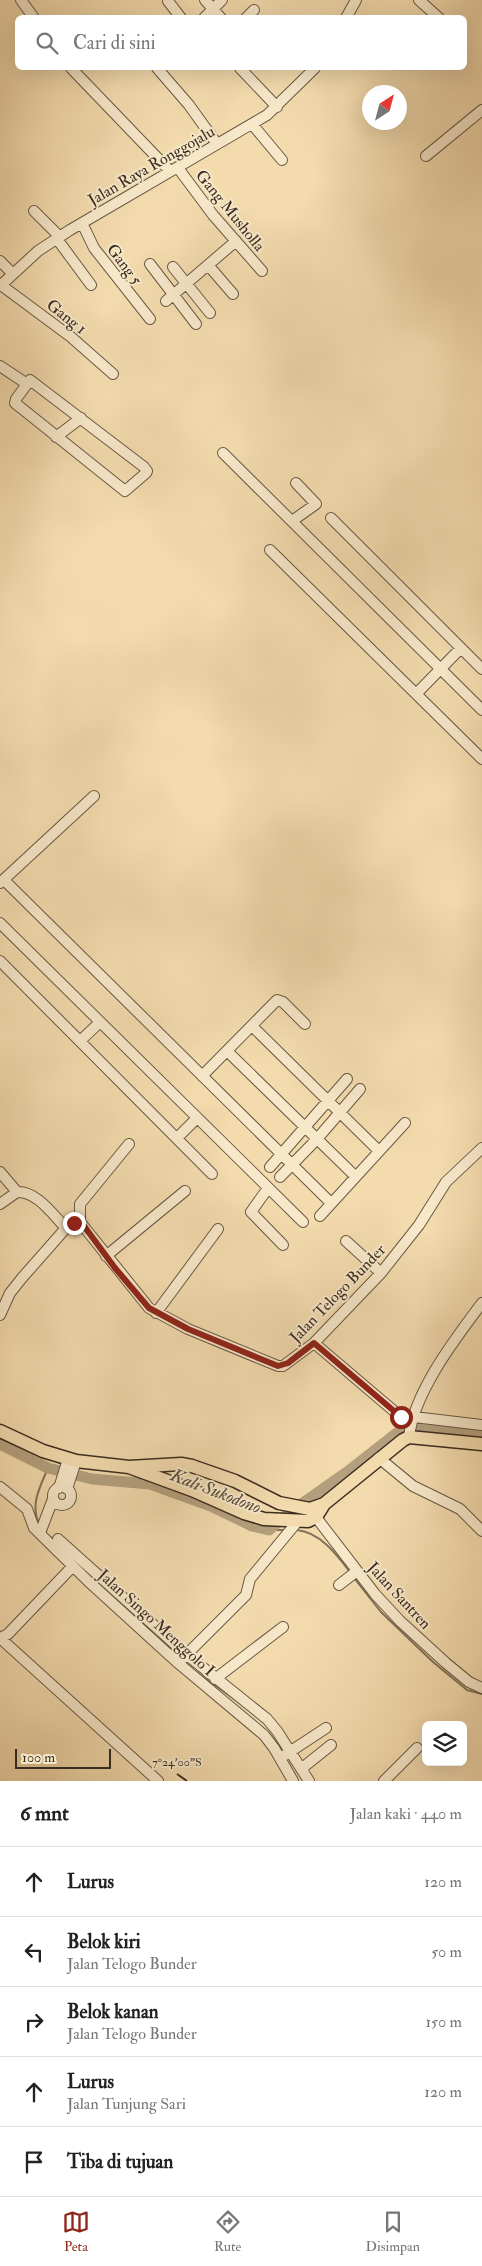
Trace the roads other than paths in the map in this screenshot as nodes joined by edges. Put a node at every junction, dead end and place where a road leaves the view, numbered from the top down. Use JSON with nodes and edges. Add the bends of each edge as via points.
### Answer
{"nodes":[{"id":1,"x":21,"y":0,"type":"edge"},
{"id":2,"x":205,"y":0,"type":"edge"},
{"id":3,"x":222,"y":0,"type":"edge"},
{"id":4,"x":356,"y":0,"type":"edge"},
{"id":5,"x":419,"y":0,"type":"edge"},
{"id":6,"x":168,"y":1,"type":"dead end"},
{"id":7,"x":213,"y":9,"type":"junction"},
{"id":8,"x":254,"y":10,"type":"dead end"},
{"id":9,"x":32,"y":15,"type":"edge"},
{"id":10,"x":179,"y":15,"type":"edge"},
{"id":11,"x":207,"y":15,"type":"edge"},
{"id":12,"x":218,"y":15,"type":"edge"},
{"id":13,"x":249,"y":15,"type":"edge"},
{"id":14,"x":348,"y":15,"type":"edge"},
{"id":15,"x":436,"y":15,"type":"edge"},
{"id":16,"x":74,"y":70,"type":"edge"},
{"id":17,"x":159,"y":70,"type":"edge"},
{"id":18,"x":242,"y":70,"type":"edge"},
{"id":19,"x":313,"y":70,"type":"edge"},
{"id":20,"x":277,"y":107,"type":"junction"},
{"id":21,"x":482,"y":110,"type":"edge"},
{"id":22,"x":252,"y":124,"type":"junction"},
{"id":23,"x":217,"y":144,"type":"junction"},
{"id":24,"x":426,"y":156,"type":"dead end"},
{"id":25,"x":282,"y":160,"type":"dead end"},
{"id":26,"x":174,"y":169,"type":"junction"},
{"id":27,"x":34,"y":211,"type":"dead end"},
{"id":28,"x":82,"y":223,"type":"junction"},
{"id":29,"x":58,"y":238,"type":"junction"},
{"id":30,"x":236,"y":241,"type":"junction"},
{"id":31,"x":0,"y":261,"type":"edge"},
{"id":32,"x":150,"y":264,"type":"dead end"},
{"id":33,"x":208,"y":265,"type":"junction"},
{"id":34,"x":173,"y":267,"type":"dead end"},
{"id":35,"x":262,"y":271,"type":"dead end"},
{"id":36,"x":12,"y":273,"type":"junction"},
{"id":37,"x":186,"y":284,"type":"junction"},
{"id":38,"x":91,"y":285,"type":"dead end"},
{"id":39,"x":0,"y":286,"type":"edge"},
{"id":40,"x":233,"y":294,"type":"dead end"},
{"id":41,"x":170,"y":298,"type":"junction"},
{"id":42,"x":210,"y":313,"type":"dead end"},
{"id":43,"x":150,"y":320,"type":"dead end"},
{"id":44,"x":196,"y":324,"type":"dead end"},
{"id":45,"x":0,"y":366,"type":"edge"},
{"id":46,"x":113,"y":374,"type":"dead end"},
{"id":47,"x":27,"y":384,"type":"junction"},
{"id":48,"x":81,"y":418,"type":"junction"},
{"id":49,"x":56,"y":437,"type":"junction"},
{"id":50,"x":223,"y":453,"type":"dead end"},
{"id":51,"x":296,"y":483,"type":"dead end"},
{"id":52,"x":331,"y":518,"type":"dead end"},
{"id":53,"x":294,"y":524,"type":"junction"},
{"id":54,"x":270,"y":550,"type":"dead end"},
{"id":55,"x":461,"y":648,"type":"junction"},
{"id":56,"x":441,"y":668,"type":"junction"},
{"id":57,"x":482,"y":669,"type":"edge"},
{"id":58,"x":416,"y":694,"type":"junction"},
{"id":59,"x":482,"y":710,"type":"edge"},
{"id":60,"x":482,"y":759,"type":"edge"},
{"id":61,"x":94,"y":796,"type":"dead end"},
{"id":62,"x":2,"y":881,"type":"edge"},
{"id":63,"x":0,"y":923,"type":"edge"},
{"id":64,"x":0,"y":960,"type":"edge"},
{"id":65,"x":100,"y":1022,"type":"junction"},
{"id":66,"x":305,"y":1024,"type":"dead end"},
{"id":67,"x":252,"y":1026,"type":"junction"},
{"id":68,"x":80,"y":1041,"type":"junction"},
{"id":69,"x":227,"y":1051,"type":"junction"},
{"id":70,"x":202,"y":1076,"type":"junction"},
{"id":71,"x":347,"y":1078,"type":"dead end"},
{"id":72,"x":360,"y":1089,"type":"dead end"},
{"id":73,"x":327,"y":1100,"type":"junction"},
{"id":74,"x":340,"y":1112,"type":"junction"},
{"id":75,"x":197,"y":1118,"type":"junction"},
{"id":76,"x":405,"y":1123,"type":"dead end"},
{"id":77,"x":304,"y":1127,"type":"junction"},
{"id":78,"x":177,"y":1138,"type":"junction"},
{"id":79,"x":317,"y":1139,"type":"junction"},
{"id":80,"x":129,"y":1144,"type":"dead end"},
{"id":81,"x":482,"y":1148,"type":"edge"},
{"id":82,"x":379,"y":1151,"type":"junction"},
{"id":83,"x":281,"y":1153,"type":"junction"},
{"id":84,"x":293,"y":1165,"type":"junction"},
{"id":85,"x":270,"y":1167,"type":"dead end"},
{"id":86,"x":0,"y":1172,"type":"edge"},
{"id":87,"x":212,"y":1174,"type":"dead end"},
{"id":88,"x":355,"y":1176,"type":"junction"},
{"id":89,"x":280,"y":1177,"type":"dead end"},
{"id":90,"x":268,"y":1188,"type":"junction"},
{"id":91,"x":186,"y":1190,"type":"dead end"},
{"id":92,"x":17,"y":1192,"type":"junction"},
{"id":93,"x":331,"y":1203,"type":"junction"},
{"id":94,"x":0,"y":1204,"type":"edge"},
{"id":95,"x":320,"y":1216,"type":"dead end"},
{"id":96,"x":80,"y":1222,"type":"junction"},
{"id":97,"x":303,"y":1222,"type":"dead end"},
{"id":98,"x":66,"y":1228,"type":"junction"},
{"id":99,"x":218,"y":1229,"type":"dead end"},
{"id":100,"x":346,"y":1241,"type":"dead end"},
{"id":101,"x":282,"y":1244,"type":"dead end"},
{"id":102,"x":106,"y":1256,"type":"junction"},
{"id":103,"x":380,"y":1273,"type":"junction"},
{"id":104,"x":482,"y":1303,"type":"edge"},
{"id":105,"x":153,"y":1311,"type":"junction"},
{"id":106,"x":0,"y":1315,"type":"edge"},
{"id":107,"x":314,"y":1343,"type":"junction"},
{"id":108,"x":482,"y":1425,"type":"edge"},
{"id":109,"x":411,"y":1428,"type":"junction"},
{"id":110,"x":0,"y":1431,"type":"edge"},
{"id":111,"x":482,"y":1444,"type":"edge"},
{"id":112,"x":379,"y":1458,"type":"junction"},
{"id":113,"x":71,"y":1462,"type":"junction"},
{"id":114,"x":162,"y":1472,"type":"junction"},
{"id":115,"x":65,"y":1484,"type":"junction"},
{"id":116,"x":0,"y":1487,"type":"edge"},
{"id":117,"x":57,"y":1502,"type":"junction"},
{"id":118,"x":281,"y":1503,"type":"junction"},
{"id":119,"x":309,"y":1511,"type":"junction"},
{"id":120,"x":276,"y":1520,"type":"junction"},
{"id":121,"x":44,"y":1525,"type":"junction"},
{"id":122,"x":292,"y":1525,"type":"junction"},
{"id":123,"x":482,"y":1531,"type":"edge"},
{"id":124,"x":59,"y":1545,"type":"junction"},
{"id":125,"x":73,"y":1566,"type":"junction"},
{"id":126,"x":354,"y":1573,"type":"junction"},
{"id":127,"x":339,"y":1585,"type":"dead end"},
{"id":128,"x":283,"y":1627,"type":"dead end"},
{"id":129,"x":0,"y":1638,"type":"edge"},
{"id":130,"x":182,"y":1659,"type":"junction"},
{"id":131,"x":215,"y":1678,"type":"junction"},
{"id":132,"x":482,"y":1688,"type":"edge"},
{"id":133,"x":326,"y":1728,"type":"dead end"},
{"id":134,"x":331,"y":1745,"type":"dead end"},
{"id":135,"x":417,"y":1748,"type":"dead end"},
{"id":136,"x":285,"y":1755,"type":"junction"},
{"id":137,"x":301,"y":1769,"type":"junction"},
{"id":138,"x":158,"y":1781,"type":"edge"},
{"id":139,"x":293,"y":1781,"type":"edge"},
{"id":140,"x":309,"y":1781,"type":"edge"},
{"id":141,"x":384,"y":1781,"type":"edge"}],
"edges":[{"from":1,"to":9,"type":"street"},
{"from":2,"to":7,"type":"street"},
{"from":3,"to":7,"type":"street"},
{"from":4,"to":14,"type":"street"},
{"from":5,"to":15,"type":"street"},
{"from":6,"to":10,"type":"street"},
{"from":7,"to":11,"type":"street"},
{"from":7,"to":12,"type":"street"},
{"from":8,"to":13,"type":"street"},
{"from":16,"to":26,"type":"street","name":"Gang Musholla"},
{"from":17,"to":23,"type":"street"},
{"from":18,"to":20,"type":"street"},
{"from":19,"to":20,"type":"street","name":"Jalan Raya Ronggojalu"},
{"from":20,"to":22,"type":"street","name":"Jalan Raya Ronggojalu"},
{"from":21,"to":24,"type":"street"},
{"from":22,"to":23,"type":"street","name":"Jalan Raya Ronggojalu"},
{"from":22,"to":25,"type":"street"},
{"from":23,"to":26,"type":"street","name":"Jalan Raya Ronggojalu"},
{"from":26,"to":28,"type":"street","name":"Jalan Raya Ronggojalu"},
{"from":26,"to":30,"type":"street","name":"Gang Musholla"},
{"from":27,"to":29,"type":"street"},
{"from":28,"to":29,"type":"street","name":"Jalan Raya Ronggojalu"},
{"from":28,"to":43,"type":"street","name":"Gang 5","via":[[94,248]]},
{"from":29,"to":36,"type":"street","name":"Jalan Raya Ronggojalu"},
{"from":29,"to":38,"type":"street"},
{"from":30,"to":33,"type":"street"},
{"from":30,"to":35,"type":"street","name":"Gang Musholla"},
{"from":31,"to":36,"type":"street"},
{"from":32,"to":41,"type":"street"},
{"from":33,"to":37,"type":"street"},
{"from":33,"to":40,"type":"street"},
{"from":34,"to":37,"type":"street"},
{"from":36,"to":39,"type":"street","name":"Jalan Raya Ronggojalu"},
{"from":37,"to":41,"type":"street"},
{"from":37,"to":42,"type":"street"},
{"from":39,"to":46,"type":"street","name":"Gang 1","via":[[71,337]]},
{"from":41,"to":44,"type":"street"},
{"from":45,"to":47,"type":"street"},
{"from":47,"to":48,"type":"street","via":[[32,380]]},
{"from":47,"to":49,"type":"street","via":[[15,403]]},
{"from":48,"to":49,"type":"street"},
{"from":48,"to":49,"type":"street","via":[[146,469],[146,474],[124,490]]},
{"from":50,"to":53,"type":"street"},
{"from":51,"to":53,"type":"street","via":[[316,504]]},
{"from":52,"to":55,"type":"street"},
{"from":53,"to":56,"type":"street"},
{"from":54,"to":58,"type":"street"},
{"from":55,"to":56,"type":"street"},
{"from":55,"to":57,"type":"street"},
{"from":56,"to":58,"type":"street"},
{"from":56,"to":59,"type":"street"},
{"from":58,"to":60,"type":"street"},
{"from":61,"to":62,"type":"street"},
{"from":62,"to":70,"type":"street"},
{"from":63,"to":65,"type":"street"},
{"from":64,"to":68,"type":"street"},
{"from":65,"to":68,"type":"street"},
{"from":65,"to":75,"type":"street"},
{"from":66,"to":67,"type":"street","via":[[278,1000]]},
{"from":67,"to":69,"type":"street"},
{"from":67,"to":73,"type":"street"},
{"from":68,"to":78,"type":"street"},
{"from":69,"to":70,"type":"street"},
{"from":69,"to":77,"type":"street"},
{"from":70,"to":83,"type":"street"},
{"from":71,"to":73,"type":"street"},
{"from":72,"to":74,"type":"street"},
{"from":73,"to":74,"type":"street"},
{"from":73,"to":77,"type":"street"},
{"from":74,"to":79,"type":"street"},
{"from":74,"to":82,"type":"street"},
{"from":75,"to":78,"type":"street"},
{"from":75,"to":90,"type":"street"},
{"from":76,"to":82,"type":"street"},
{"from":77,"to":79,"type":"street"},
{"from":77,"to":83,"type":"street"},
{"from":78,"to":87,"type":"street"},
{"from":79,"to":84,"type":"street"},
{"from":79,"to":88,"type":"street"},
{"from":80,"to":96,"type":"street","via":[[80,1204]]},
{"from":81,"to":103,"type":"street","name":"Jalan Telogo Bunder","via":[[446,1182],[419,1225]]},
{"from":82,"to":88,"type":"street"},
{"from":83,"to":84,"type":"street"},
{"from":83,"to":85,"type":"street"},
{"from":84,"to":89,"type":"street"},
{"from":84,"to":93,"type":"street"},
{"from":86,"to":92,"type":"street"},
{"from":88,"to":93,"type":"street"},
{"from":90,"to":97,"type":"street"},
{"from":90,"to":101,"type":"street","via":[[251,1212]]},
{"from":91,"to":102,"type":"street"},
{"from":92,"to":94,"type":"street"},
{"from":92,"to":98,"type":"street","via":[[39,1201]]},
{"from":93,"to":95,"type":"street"},
{"from":96,"to":98,"type":"street"},
{"from":96,"to":102,"type":"street"},
{"from":98,"to":106,"type":"street","via":[[15,1286]]},
{"from":99,"to":105,"type":"street"},
{"from":100,"to":103,"type":"street"},
{"from":102,"to":105,"type":"street"},
{"from":103,"to":107,"type":"street","name":"Jalan Telogo Bunder"},
{"from":104,"to":109,"type":"street","via":[[449,1348],[416,1407]]},
{"from":105,"to":107,"type":"street","name":"Jalan Telogo Bunder","via":[[278,1366],[288,1363]]},
{"from":107,"to":109,"type":"street"},
{"from":108,"to":109,"type":"street"},
{"from":109,"to":111,"type":"main road"},
{"from":109,"to":112,"type":"main road"},
{"from":110,"to":113,"type":"main road"},
{"from":112,"to":119,"type":"main road","via":[[324,1504]]},
{"from":112,"to":123,"type":"street","via":[[414,1486],[460,1509]]},
{"from":113,"to":114,"type":"main road"},
{"from":113,"to":115,"type":"street"},
{"from":114,"to":118,"type":"main road","via":[[181,1464],[209,1471]]},
{"from":114,"to":120,"type":"main road","via":[[244,1513]]},
{"from":115,"to":117,"type":"street","via":[[53,1493]]},
{"from":115,"to":117,"type":"street","via":[[70,1500],[67,1504]]},
{"from":116,"to":121,"type":"street","name":"Jalan Singo Menggolo I","via":[[27,1509],[34,1528]]},
{"from":117,"to":121,"type":"street"},
{"from":118,"to":119,"type":"main road"},
{"from":118,"to":120,"type":"main road"},
{"from":119,"to":122,"type":"main road","via":[[308,1521]]},
{"from":119,"to":126,"type":"street","name":"Jalan Santren"},
{"from":120,"to":122,"type":"main road"},
{"from":121,"to":124,"type":"street","name":"Jalan Singo Menggolo I"},
{"from":122,"to":130,"type":"street","via":[[250,1579],[246,1595]]},
{"from":124,"to":125,"type":"street","name":"Jalan Singo Menggolo I"},
{"from":124,"to":130,"type":"street"},
{"from":125,"to":129,"type":"street","via":[[8,1634]]},
{"from":125,"to":130,"type":"street","name":"Jalan Singo Menggolo I"},
{"from":126,"to":127,"type":"street"},
{"from":126,"to":132,"type":"street","name":"Jalan Santren","via":[[446,1663]]},
{"from":128,"to":131,"type":"street"},
{"from":129,"to":138,"type":"street"},
{"from":130,"to":131,"type":"street"},
{"from":130,"to":136,"type":"street","name":"Jalan Singo Menggolo I"},
{"from":131,"to":136,"type":"street","via":[[267,1719]]},
{"from":133,"to":136,"type":"street"},
{"from":134,"to":137,"type":"street"},
{"from":135,"to":141,"type":"street"},
{"from":136,"to":137,"type":"street"},
{"from":136,"to":139,"type":"street","name":"Jalan Singo Menggolo I"},
{"from":137,"to":140,"type":"street"}]}
